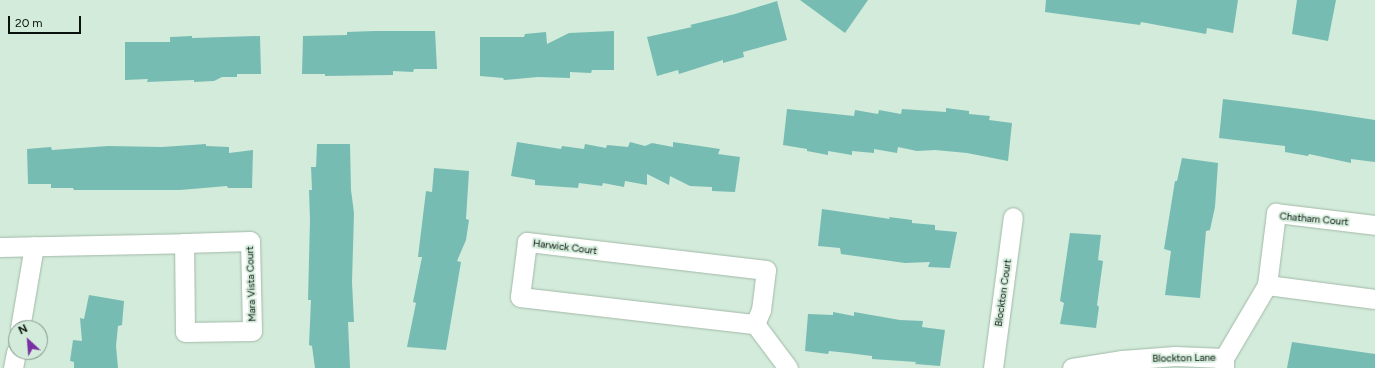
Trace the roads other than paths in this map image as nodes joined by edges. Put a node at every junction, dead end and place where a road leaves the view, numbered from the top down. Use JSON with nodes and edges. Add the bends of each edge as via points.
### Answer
{"nodes":[{"id":1,"x":1013,"y":217,"type":"dead end"},
{"id":2,"x":1375,"y":225,"type":"edge"},
{"id":3,"x":184,"y":242,"type":"junction"},
{"id":4,"x":0,"y":246,"type":"edge"},
{"id":5,"x":34,"y":246,"type":"junction"},
{"id":6,"x":1267,"y":285,"type":"junction"},
{"id":7,"x":1375,"y":299,"type":"edge"},
{"id":8,"x":21,"y":320,"type":"edge"},
{"id":9,"x":755,"y":324,"type":"junction"},
{"id":10,"x":1224,"y":363,"type":"edge"},
{"id":11,"x":788,"y":368,"type":"edge"},
{"id":12,"x":993,"y":368,"type":"edge"},
{"id":13,"x":1072,"y":368,"type":"edge"}],
"edges":[{"from":1,"to":12,"type":"street","name":"Blockton Court"},
{"from":2,"to":6,"type":"street","name":"Chatham Court","via":[[1276,213]]},
{"from":3,"to":3,"type":"street","name":"Mara Vista Court","via":[[250,241],[252,331],[185,332]]},
{"from":3,"to":5,"type":"street","name":"Mara Vista Court"},
{"from":4,"to":5,"type":"street","name":"Mara Vista Court"},
{"from":5,"to":8,"type":"street"},
{"from":6,"to":7,"type":"street"},
{"from":6,"to":10,"type":"street","name":"Chatham Court"},
{"from":9,"to":9,"type":"street","name":"Harwick Court","via":[[520,297],[527,242],[766,270],[761,310]]},
{"from":9,"to":11,"type":"street"},
{"from":10,"to":13,"type":"street","name":"Blockton Lane","via":[[1167,357],[1122,360]]}]}
